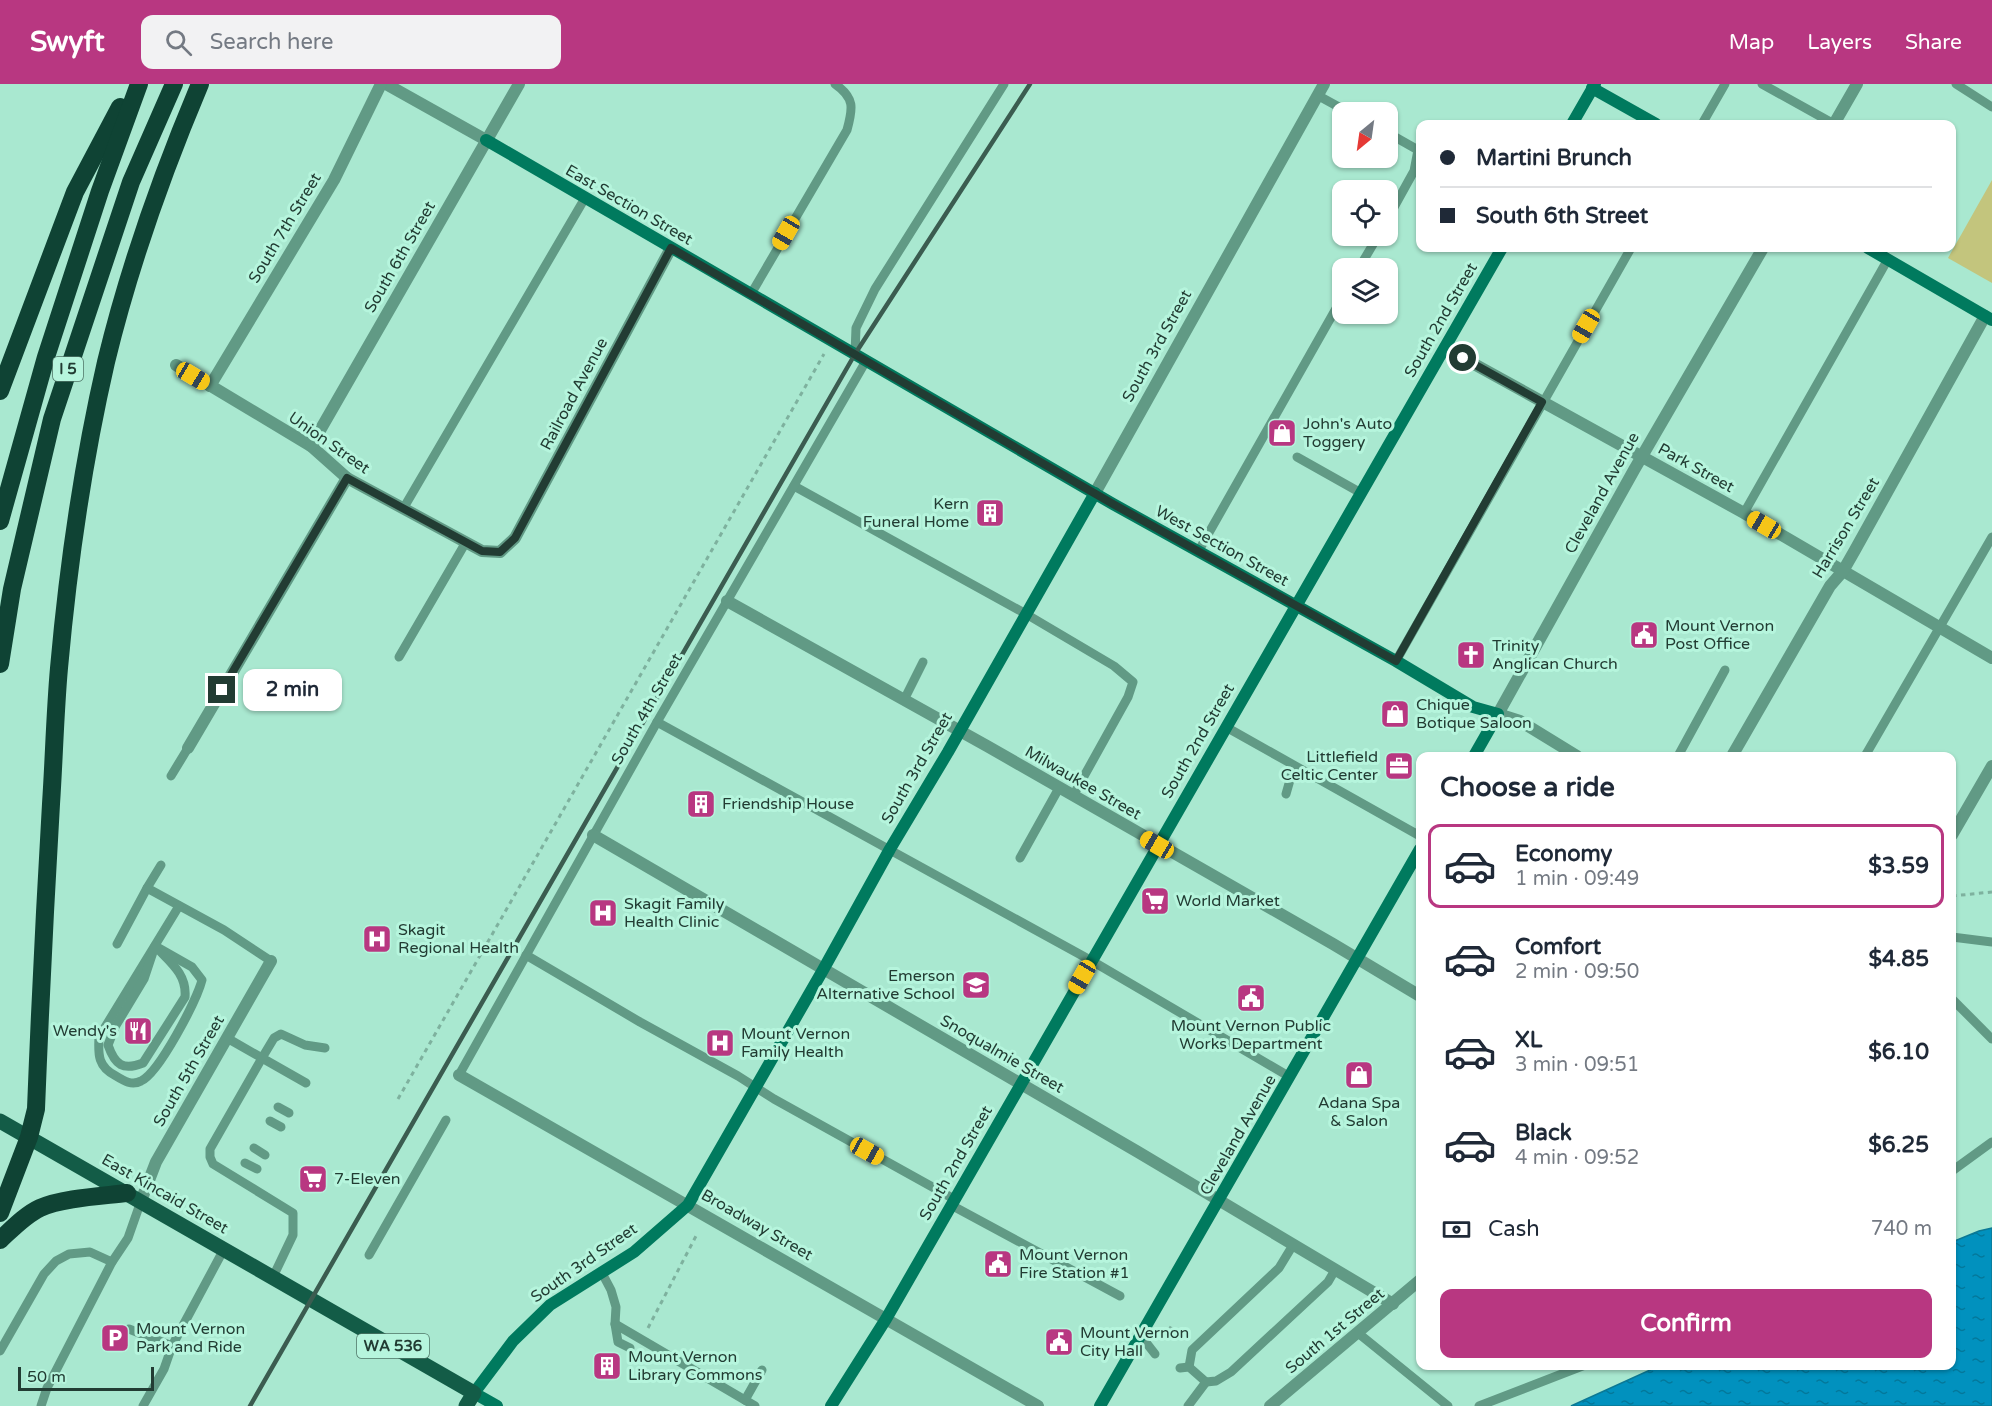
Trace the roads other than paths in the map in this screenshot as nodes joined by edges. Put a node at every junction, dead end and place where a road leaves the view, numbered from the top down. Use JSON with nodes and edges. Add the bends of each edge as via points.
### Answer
{"nodes":[{"id":1,"x":132,"y":84,"type":"edge"},
{"id":2,"x":139,"y":84,"type":"edge"},
{"id":3,"x":174,"y":84,"type":"edge"},
{"id":4,"x":200,"y":84,"type":"edge"},
{"id":5,"x":381,"y":84,"type":"edge"},
{"id":6,"x":386,"y":84,"type":"edge"},
{"id":7,"x":519,"y":84,"type":"edge"},
{"id":8,"x":835,"y":84,"type":"edge"},
{"id":9,"x":1004,"y":84,"type":"edge"},
{"id":10,"x":1725,"y":84,"type":"edge"},
{"id":11,"x":1762,"y":84,"type":"edge"},
{"id":12,"x":1857,"y":84,"type":"edge"},
{"id":13,"x":1956,"y":84,"type":"edge"},
{"id":14,"x":1594,"y":86,"type":"edge"},
{"id":15,"x":1320,"y":90,"type":"edge"},
{"id":16,"x":1335,"y":102,"type":"edge"},
{"id":17,"x":1992,"y":106,"type":"edge"},
{"id":18,"x":1574,"y":120,"type":"edge"},
{"id":19,"x":1649,"y":120,"type":"edge"},
{"id":20,"x":1704,"y":120,"type":"edge"},
{"id":21,"x":1827,"y":120,"type":"edge"},
{"id":22,"x":1836,"y":120,"type":"edge"},
{"id":23,"x":1398,"y":139,"type":"edge"},
{"id":24,"x":486,"y":140,"type":"junction"},
{"id":25,"x":1416,"y":149,"type":"edge"},
{"id":26,"x":1416,"y":160,"type":"edge"},
{"id":27,"x":585,"y":198,"type":"junction"},
{"id":28,"x":1398,"y":200,"type":"edge"},
{"id":29,"x":671,"y":248,"type":"junction"},
{"id":30,"x":1500,"y":252,"type":"edge"},
{"id":31,"x":1629,"y":252,"type":"edge"},
{"id":32,"x":1761,"y":252,"type":"edge"},
{"id":33,"x":1875,"y":252,"type":"edge"},
{"id":34,"x":1888,"y":259,"type":"junction"},
{"id":35,"x":751,"y":294,"type":"junction"},
{"id":36,"x":1332,"y":316,"type":"edge"},
{"id":37,"x":1989,"y":318,"type":"edge"},
{"id":38,"x":1445,"y":348,"type":"junction"},
{"id":39,"x":855,"y":354,"type":"junction"},
{"id":40,"x":866,"y":361,"type":"junction"},
{"id":41,"x":176,"y":365,"type":"dead end"},
{"id":42,"x":210,"y":386,"type":"junction"},
{"id":43,"x":0,"y":391,"type":"edge"},
{"id":44,"x":1542,"y":402,"type":"junction"},
{"id":45,"x":311,"y":446,"type":"junction"},
{"id":46,"x":1641,"y":456,"type":"junction"},
{"id":47,"x":1297,"y":457,"type":"dead end"},
{"id":48,"x":347,"y":478,"type":"junction"},
{"id":49,"x":794,"y":486,"type":"junction"},
{"id":50,"x":1361,"y":493,"type":"junction"},
{"id":51,"x":1095,"y":494,"type":"junction"},
{"id":52,"x":403,"y":509,"type":"junction"},
{"id":53,"x":1744,"y":513,"type":"junction"},
{"id":54,"x":0,"y":522,"type":"edge"},
{"id":55,"x":1992,"y":537,"type":"edge"},
{"id":56,"x":466,"y":542,"type":"junction"},
{"id":57,"x":500,"y":552,"type":"joint"},
{"id":58,"x":1198,"y":552,"type":"junction"},
{"id":59,"x":1843,"y":571,"type":"junction"},
{"id":60,"x":727,"y":601,"type":"junction"},
{"id":61,"x":1296,"y":607,"type":"junction"},
{"id":62,"x":1026,"y":615,"type":"junction"},
{"id":63,"x":1940,"y":628,"type":"junction"},
{"id":64,"x":399,"y":657,"type":"dead end"},
{"id":65,"x":1992,"y":658,"type":"edge"},
{"id":66,"x":1396,"y":661,"type":"junction"},
{"id":67,"x":923,"y":662,"type":"dead end"},
{"id":68,"x":0,"y":664,"type":"edge"},
{"id":69,"x":1725,"y":670,"type":"dead end"},
{"id":70,"x":904,"y":700,"type":"junction"},
{"id":71,"x":1498,"y":714,"type":"junction"},
{"id":72,"x":657,"y":722,"type":"junction"},
{"id":73,"x":1226,"y":727,"type":"junction"},
{"id":74,"x":960,"y":731,"type":"junction"},
{"id":75,"x":188,"y":748,"type":"joint"},
{"id":76,"x":1476,"y":752,"type":"edge"},
{"id":77,"x":1570,"y":752,"type":"edge"},
{"id":78,"x":1680,"y":752,"type":"edge"},
{"id":79,"x":1734,"y":752,"type":"edge"},
{"id":80,"x":1868,"y":752,"type":"edge"},
{"id":81,"x":1294,"y":766,"type":"junction"},
{"id":82,"x":1992,"y":766,"type":"edge"},
{"id":83,"x":171,"y":776,"type":"dead end"},
{"id":84,"x":1059,"y":788,"type":"junction"},
{"id":85,"x":1286,"y":794,"type":"dead end"},
{"id":86,"x":1073,"y":796,"type":"junction"},
{"id":87,"x":1956,"y":828,"type":"edge"},
{"id":88,"x":1416,"y":834,"type":"edge"},
{"id":89,"x":592,"y":835,"type":"junction"},
{"id":90,"x":1157,"y":845,"type":"junction"},
{"id":91,"x":890,"y":849,"type":"junction"},
{"id":92,"x":1416,"y":856,"type":"edge"},
{"id":93,"x":1020,"y":858,"type":"dead end"},
{"id":94,"x":161,"y":865,"type":"dead end"},
{"id":95,"x":147,"y":888,"type":"junction"},
{"id":96,"x":179,"y":906,"type":"junction"},
{"id":97,"x":1956,"y":938,"type":"edge"},
{"id":98,"x":1992,"y":942,"type":"edge"},
{"id":99,"x":117,"y":944,"type":"dead end"},
{"id":100,"x":155,"y":946,"type":"junction"},
{"id":101,"x":526,"y":955,"type":"junction"},
{"id":102,"x":1357,"y":959,"type":"junction"},
{"id":103,"x":271,"y":961,"type":"joint"},
{"id":104,"x":1092,"y":961,"type":"junction"},
{"id":105,"x":823,"y":970,"type":"junction"},
{"id":106,"x":1416,"y":994,"type":"edge"},
{"id":107,"x":1956,"y":1003,"type":"edge"},
{"id":108,"x":227,"y":1038,"type":"junction"},
{"id":109,"x":1992,"y":1039,"type":"edge"},
{"id":110,"x":325,"y":1048,"type":"dead end"},
{"id":111,"x":262,"y":1058,"type":"junction"},
{"id":112,"x":459,"y":1075,"type":"joint"},
{"id":113,"x":1290,"y":1077,"type":"junction"},
{"id":114,"x":306,"y":1083,"type":"dead end"},
{"id":115,"x":1019,"y":1084,"type":"junction"},
{"id":116,"x":755,"y":1087,"type":"junction"},
{"id":117,"x":278,"y":1107,"type":"dead end"},
{"id":118,"x":289,"y":1113,"type":"dead end"},
{"id":119,"x":446,"y":1120,"type":"dead end"},
{"id":120,"x":0,"y":1121,"type":"edge"},
{"id":121,"x":270,"y":1121,"type":"dead end"},
{"id":122,"x":281,"y":1127,"type":"dead end"},
{"id":123,"x":29,"y":1137,"type":"junction"},
{"id":124,"x":1992,"y":1142,"type":"edge"},
{"id":125,"x":254,"y":1148,"type":"dead end"},
{"id":126,"x":265,"y":1155,"type":"dead end"},
{"id":127,"x":245,"y":1163,"type":"dead end"},
{"id":128,"x":1956,"y":1168,"type":"edge"},
{"id":129,"x":257,"y":1169,"type":"dead end"},
{"id":130,"x":134,"y":1197,"type":"junction"},
{"id":131,"x":1219,"y":1201,"type":"junction"},
{"id":132,"x":952,"y":1202,"type":"junction"},
{"id":133,"x":688,"y":1205,"type":"junction"},
{"id":134,"x":0,"y":1213,"type":"edge"},
{"id":135,"x":0,"y":1240,"type":"edge"},
{"id":136,"x":1293,"y":1245,"type":"junction"},
{"id":137,"x":224,"y":1249,"type":"junction"},
{"id":138,"x":369,"y":1255,"type":"dead end"},
{"id":139,"x":112,"y":1262,"type":"junction"},
{"id":140,"x":1335,"y":1270,"type":"junction"},
{"id":141,"x":602,"y":1273,"type":"junction"},
{"id":142,"x":273,"y":1276,"type":"junction"},
{"id":143,"x":1416,"y":1284,"type":"edge"},
{"id":144,"x":1120,"y":1296,"type":"dead end"},
{"id":145,"x":1393,"y":1304,"type":"junction"},
{"id":146,"x":886,"y":1319,"type":"junction"},
{"id":147,"x":615,"y":1323,"type":"junction"},
{"id":148,"x":129,"y":1329,"type":"dead end"},
{"id":149,"x":1358,"y":1333,"type":"junction"},
{"id":150,"x":1141,"y":1336,"type":"junction"},
{"id":151,"x":172,"y":1346,"type":"junction"},
{"id":152,"x":630,"y":1348,"type":"dead end"},
{"id":153,"x":0,"y":1350,"type":"edge"},
{"id":154,"x":1155,"y":1354,"type":"dead end"},
{"id":155,"x":762,"y":1370,"type":"dead end"},
{"id":156,"x":1572,"y":1370,"type":"edge"},
{"id":157,"x":1206,"y":1382,"type":"junction"},
{"id":158,"x":470,"y":1399,"type":"edge"},
{"id":159,"x":745,"y":1400,"type":"junction"},
{"id":160,"x":41,"y":1406,"type":"edge"},
{"id":161,"x":143,"y":1406,"type":"edge"},
{"id":162,"x":497,"y":1406,"type":"edge"},
{"id":163,"x":755,"y":1406,"type":"edge"},
{"id":164,"x":831,"y":1406,"type":"edge"},
{"id":165,"x":1038,"y":1406,"type":"edge"},
{"id":166,"x":1100,"y":1406,"type":"edge"},
{"id":167,"x":1188,"y":1406,"type":"edge"},
{"id":168,"x":1270,"y":1406,"type":"edge"},
{"id":169,"x":1448,"y":1406,"type":"edge"},
{"id":170,"x":1479,"y":1406,"type":"edge"}],
"edges":[{"from":1,"to":43,"type":"highway","via":[[75,192]]},
{"from":2,"to":54,"type":"highway","number":"I 5","via":[[46,357]]},
{"from":3,"to":68,"type":"highway","number":"I 5","via":[[131,182],[51,419],[12,589]]},
{"from":4,"to":123,"type":"highway","via":[[138,249],[106,362],[73,545],[59,670],[36,1109]]},
{"from":5,"to":42,"type":"street","name":"South 7th Street","via":[[334,180]]},
{"from":6,"to":24,"type":"street","name":"East Section Street"},
{"from":7,"to":24,"type":"street","name":"South 6th Street"},
{"from":8,"to":35,"type":"lane","via":[[847,93],[851,103],[847,130]]},
{"from":9,"to":39,"type":"lane","via":[[875,289],[856,328]]},
{"from":10,"to":20,"type":"lane"},
{"from":11,"to":21,"type":"lane"},
{"from":12,"to":22,"type":"street"},
{"from":13,"to":17,"type":"lane"},
{"from":14,"to":18,"type":"street"},
{"from":14,"to":19,"type":"street"},
{"from":15,"to":16,"type":"lane"},
{"from":15,"to":51,"type":"street","name":"South 3rd Street"},
{"from":23,"to":25,"type":"lane"},
{"from":24,"to":27,"type":"street","name":"East Section Street"},
{"from":24,"to":45,"type":"street","name":"South 6th Street"},
{"from":26,"to":28,"type":"lane"},
{"from":27,"to":29,"type":"street","name":"East Section Street"},
{"from":27,"to":52,"type":"lane"},
{"from":29,"to":35,"type":"street","name":"East Section Street"},
{"from":29,"to":57,"type":"street","name":"Railroad Avenue","via":[[515,538]]},
{"from":30,"to":38,"type":"street","name":"South 2nd Street"},
{"from":31,"to":44,"type":"lane"},
{"from":32,"to":46,"type":"street","name":"Cleveland Avenue"},
{"from":33,"to":34,"type":"street"},
{"from":34,"to":37,"type":"street"},
{"from":34,"to":53,"type":"lane"},
{"from":35,"to":39,"type":"street","name":"East Section Street"},
{"from":36,"to":58,"type":"lane"},
{"from":37,"to":59,"type":"street","name":"Harrison Street"},
{"from":38,"to":44,"type":"street","name":"Park Street"},
{"from":38,"to":50,"type":"street","name":"South 2nd Street"},
{"from":39,"to":40,"type":"street","name":"West Section Street"},
{"from":40,"to":49,"type":"lane","name":"South 4th Street"},
{"from":40,"to":51,"type":"street","name":"West Section Street"},
{"from":41,"to":42,"type":"street","name":"Union Street"},
{"from":42,"to":45,"type":"street","name":"Union Street"},
{"from":44,"to":46,"type":"street","name":"Park Street"},
{"from":44,"to":66,"type":"lane"},
{"from":45,"to":48,"type":"street","name":"Union Street"},
{"from":46,"to":53,"type":"street","name":"Park Street"},
{"from":46,"to":71,"type":"street","name":"Cleveland Avenue"},
{"from":47,"to":50,"type":"lane"},
{"from":48,"to":52,"type":"street","name":"Union Street"},
{"from":48,"to":75,"type":"street"},
{"from":49,"to":60,"type":"lane","name":"South 4th Street"},
{"from":49,"to":62,"type":"lane"},
{"from":50,"to":61,"type":"street","name":"South 2nd Street"},
{"from":51,"to":58,"type":"street","name":"West Section Street"},
{"from":51,"to":62,"type":"street","name":"South 3rd Street"},
{"from":52,"to":56,"type":"street","name":"Union Street"},
{"from":53,"to":59,"type":"street","name":"Park Street"},
{"from":55,"to":63,"type":"lane"},
{"from":56,"to":57,"type":"street","name":"Union Street","via":[[482,551]]},
{"from":56,"to":64,"type":"lane"},
{"from":58,"to":61,"type":"street","name":"West Section Street"},
{"from":59,"to":63,"type":"street","name":"Park Street"},
{"from":59,"to":79,"type":"street","name":"Harrison Street","via":[[1830,586]]},
{"from":60,"to":70,"type":"street","name":"Milwaukee Street"},
{"from":60,"to":72,"type":"lane","name":"South 4th Street"},
{"from":61,"to":66,"type":"street","name":"West Section Street"},
{"from":61,"to":73,"type":"street","name":"South 2nd Street"},
{"from":62,"to":74,"type":"street","name":"South 3rd Street"},
{"from":62,"to":86,"type":"lane","via":[[1114,666],[1133,682]]},
{"from":63,"to":65,"type":"street","name":"Park Street"},
{"from":63,"to":80,"type":"lane"},
{"from":66,"to":71,"type":"street","name":"West Section Street","via":[[1473,707]]},
{"from":67,"to":70,"type":"lane"},
{"from":69,"to":78,"type":"lane"},
{"from":70,"to":74,"type":"street","name":"Milwaukee Street"},
{"from":71,"to":76,"type":"street","name":"Cleveland Avenue"},
{"from":71,"to":77,"type":"street","name":"West Section Street","via":[[1520,721]]},
{"from":72,"to":89,"type":"lane","name":"South 4th Street"},
{"from":72,"to":91,"type":"lane"},
{"from":73,"to":81,"type":"lane"},
{"from":73,"to":90,"type":"street","name":"South 2nd Street"},
{"from":74,"to":84,"type":"street","name":"Milwaukee Street"},
{"from":74,"to":91,"type":"street","name":"South 3rd Street"},
{"from":75,"to":83,"type":"lane"},
{"from":81,"to":85,"type":"lane"},
{"from":81,"to":88,"type":"lane"},
{"from":82,"to":87,"type":"street"},
{"from":84,"to":86,"type":"street","name":"Milwaukee Street"},
{"from":84,"to":93,"type":"lane"},
{"from":86,"to":90,"type":"street","name":"Milwaukee Street"},
{"from":89,"to":101,"type":"lane","name":"South 4th Street"},
{"from":89,"to":105,"type":"street","name":"Snoqualmie Street"},
{"from":90,"to":102,"type":"street","name":"Milwaukee Street"},
{"from":90,"to":104,"type":"street","name":"South 2nd Street"},
{"from":91,"to":104,"type":"lane"},
{"from":91,"to":105,"type":"street","name":"South 3rd Street"},
{"from":92,"to":102,"type":"street","name":"Cleveland Avenue"},
{"from":94,"to":95,"type":"lane"},
{"from":95,"to":96,"type":"lane"},
{"from":95,"to":99,"type":"lane"},
{"from":96,"to":100,"type":"lane"},
{"from":96,"to":103,"type":"lane"},
{"from":97,"to":98,"type":"lane"},
{"from":100,"to":100,"type":"lane","via":[[144,979],[108,1045],[121,1066],[132,1068],[143,1063],[185,997],[186,985],[180,973]]},
{"from":100,"to":100,"type":"lane","via":[[99,1037],[98,1057],[107,1072],[128,1083],[141,1082],[156,1068],[198,996],[202,980],[192,967]]},
{"from":101,"to":112,"type":"lane","name":"South 4th Street"},
{"from":101,"to":116,"type":"lane"},
{"from":102,"to":106,"type":"street","name":"Milwaukee Street"},
{"from":102,"to":113,"type":"street","name":"Cleveland Avenue"},
{"from":103,"to":108,"type":"street","name":"South 5th Street"},
{"from":104,"to":113,"type":"lane"},
{"from":104,"to":115,"type":"street","name":"South 2nd Street"},
{"from":105,"to":115,"type":"street","name":"Snoqualmie Street"},
{"from":105,"to":116,"type":"street","name":"South 3rd Street"},
{"from":107,"to":109,"type":"lane"},
{"from":108,"to":111,"type":"lane"},
{"from":108,"to":130,"type":"street","name":"South 5th Street"},
{"from":110,"to":111,"type":"lane","via":[[305,1045],[281,1034],[274,1038]]},
{"from":111,"to":114,"type":"lane"},
{"from":111,"to":142,"type":"lane","via":[[210,1157],[213,1164],[293,1213],[293,1235]]},
{"from":112,"to":133,"type":"street","name":"Broadway Street"},
{"from":113,"to":131,"type":"street","name":"Cleveland Avenue"},
{"from":115,"to":131,"type":"street","name":"Snoqualmie Street"},
{"from":115,"to":132,"type":"street","name":"South 2nd Street"},
{"from":116,"to":132,"type":"lane"},
{"from":116,"to":133,"type":"street","name":"South 3rd Street"},
{"from":117,"to":118,"type":"lane"},
{"from":119,"to":138,"type":"lane"},
{"from":120,"to":123,"type":"main road","name":"East Kincaid Street","number":"WA 536"},
{"from":121,"to":122,"type":"lane"},
{"from":123,"to":130,"type":"main road","name":"East Kincaid Street","number":"WA 536"},
{"from":123,"to":134,"type":"highway"},
{"from":124,"to":128,"type":"lane"},
{"from":125,"to":126,"type":"lane"},
{"from":127,"to":129,"type":"lane"},
{"from":130,"to":135,"type":"highway","via":[[54,1203],[39,1208]]},
{"from":130,"to":137,"type":"main road","name":"East Kincaid Street","number":"WA 536"},
{"from":130,"to":139,"type":"lane","via":[[128,1238]]},
{"from":131,"to":136,"type":"street","name":"Snoqualmie Street"},
{"from":131,"to":150,"type":"street","name":"Cleveland Avenue"},
{"from":132,"to":144,"type":"lane"},
{"from":132,"to":146,"type":"street","name":"South 2nd Street"},
{"from":133,"to":141,"type":"street","name":"South 3rd Street","via":[[634,1252]]},
{"from":133,"to":146,"type":"street","name":"Broadway Street"},
{"from":136,"to":140,"type":"street","name":"Snoqualmie Street"},
{"from":136,"to":157,"type":"lane","via":[[1279,1268],[1192,1350],[1184,1367]]},
{"from":137,"to":142,"type":"main road","name":"East Kincaid Street","number":"WA 536"},
{"from":137,"to":151,"type":"lane"},
{"from":139,"to":153,"type":"lane","via":[[90,1252],[69,1254],[57,1261],[44,1274]]},
{"from":139,"to":160,"type":"lane"},
{"from":140,"to":145,"type":"street","name":"Snoqualmie Street"},
{"from":140,"to":157,"type":"lane","via":[[1328,1282],[1238,1366],[1216,1381]]},
{"from":141,"to":147,"type":"lane","via":[[616,1307]]},
{"from":141,"to":158,"type":"street","name":"South 3rd Street","via":[[550,1305],[513,1341]]},
{"from":142,"to":158,"type":"main road","name":"East Kincaid Street","number":"WA 536"},
{"from":143,"to":145,"type":"street","name":"South 1st Street"},
{"from":145,"to":149,"type":"street","name":"South 1st Street"},
{"from":146,"to":164,"type":"street","name":"South 2nd Street"},
{"from":146,"to":165,"type":"street","name":"Broadway Street"},
{"from":147,"to":152,"type":"lane","via":[[618,1342]]},
{"from":147,"to":159,"type":"lane"},
{"from":148,"to":151,"type":"lane"},
{"from":149,"to":168,"type":"street","name":"South 1st Street"},
{"from":149,"to":169,"type":"lane"},
{"from":150,"to":154,"type":"lane"},
{"from":150,"to":166,"type":"street","name":"Cleveland Avenue"},
{"from":151,"to":161,"type":"lane"},
{"from":155,"to":159,"type":"lane"},
{"from":156,"to":170,"type":"lane"},
{"from":157,"to":167,"type":"lane"},
{"from":158,"to":162,"type":"street"},
{"from":159,"to":163,"type":"lane"}]}
